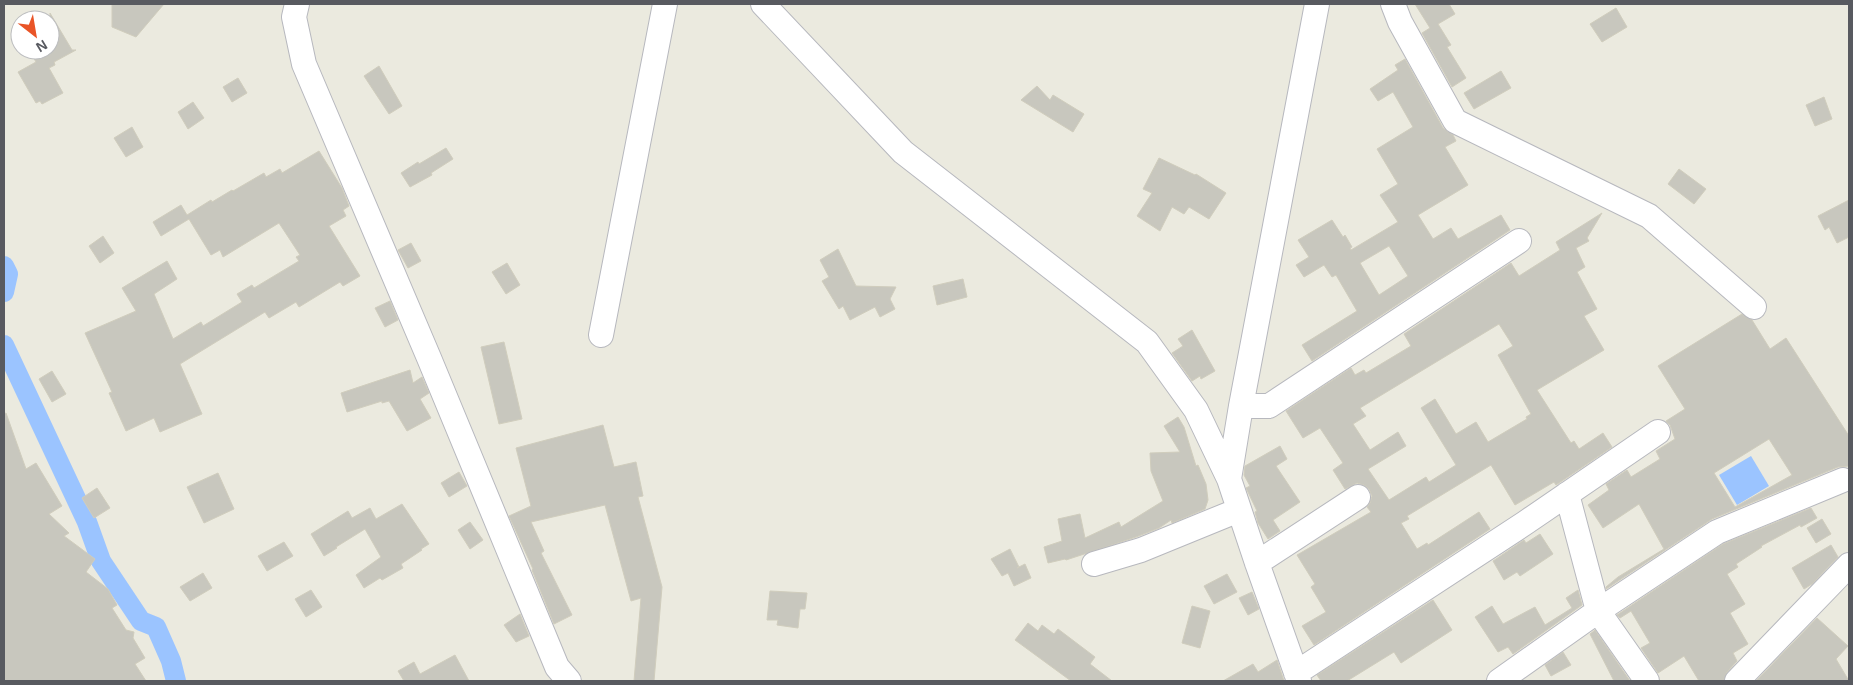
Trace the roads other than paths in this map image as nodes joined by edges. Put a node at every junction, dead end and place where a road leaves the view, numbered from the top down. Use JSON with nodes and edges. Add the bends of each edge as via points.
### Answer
{"nodes":[{"id":1,"x":297,"y":4,"type":"edge"},
{"id":2,"x":665,"y":4,"type":"edge"},
{"id":3,"x":763,"y":4,"type":"edge"},
{"id":4,"x":1318,"y":4,"type":"edge"},
{"id":5,"x":1393,"y":4,"type":"edge"},
{"id":6,"x":1519,"y":241,"type":"dead end"},
{"id":7,"x":1754,"y":307,"type":"dead end"},
{"id":8,"x":601,"y":335,"type":"dead end"},
{"id":9,"x":1241,"y":406,"type":"junction"},
{"id":10,"x":1269,"y":406,"type":"junction"},
{"id":11,"x":1658,"y":432,"type":"dead end"},
{"id":12,"x":1236,"y":435,"type":"junction"},
{"id":13,"x":1215,"y":450,"type":"junction"},
{"id":14,"x":1229,"y":479,"type":"junction"},
{"id":15,"x":1843,"y":480,"type":"dead end"},
{"id":16,"x":1567,"y":494,"type":"junction"},
{"id":17,"x":1358,"y":497,"type":"dead end"},
{"id":18,"x":1239,"y":510,"type":"junction"},
{"id":19,"x":1257,"y":563,"type":"junction"},
{"id":20,"x":1094,"y":564,"type":"dead end"},
{"id":21,"x":1849,"y":565,"type":"edge"},
{"id":22,"x":1598,"y":611,"type":"junction"},
{"id":23,"x":1298,"y":677,"type":"edge"},
{"id":24,"x":569,"y":681,"type":"edge"},
{"id":25,"x":1498,"y":681,"type":"edge"},
{"id":26,"x":1647,"y":681,"type":"edge"},
{"id":27,"x":1736,"y":681,"type":"edge"}],
"edges":[{"from":1,"to":24,"type":"street","via":[[294,17],[304,64],[557,667]]},
{"from":2,"to":8,"type":"street"},
{"from":3,"to":13,"type":"street","via":[[903,152],[1147,342],[1196,410]]},
{"from":4,"to":9,"type":"street"},
{"from":5,"to":7,"type":"street","via":[[1454,121],[1649,216]]},
{"from":6,"to":10,"type":"street"},
{"from":9,"to":10,"type":"street"},
{"from":9,"to":12,"type":"street"},
{"from":10,"to":12,"type":"street"},
{"from":11,"to":16,"type":"street"},
{"from":12,"to":13,"type":"street"},
{"from":12,"to":14,"type":"street"},
{"from":13,"to":14,"type":"street"},
{"from":14,"to":18,"type":"street"},
{"from":15,"to":22,"type":"street","via":[[1717,532]]},
{"from":16,"to":22,"type":"street"},
{"from":16,"to":23,"type":"street"},
{"from":17,"to":19,"type":"street"},
{"from":18,"to":19,"type":"street"},
{"from":18,"to":20,"type":"street","via":[[1141,550]]},
{"from":19,"to":23,"type":"street"},
{"from":21,"to":27,"type":"street"},
{"from":22,"to":25,"type":"street"},
{"from":22,"to":26,"type":"street"}]}
